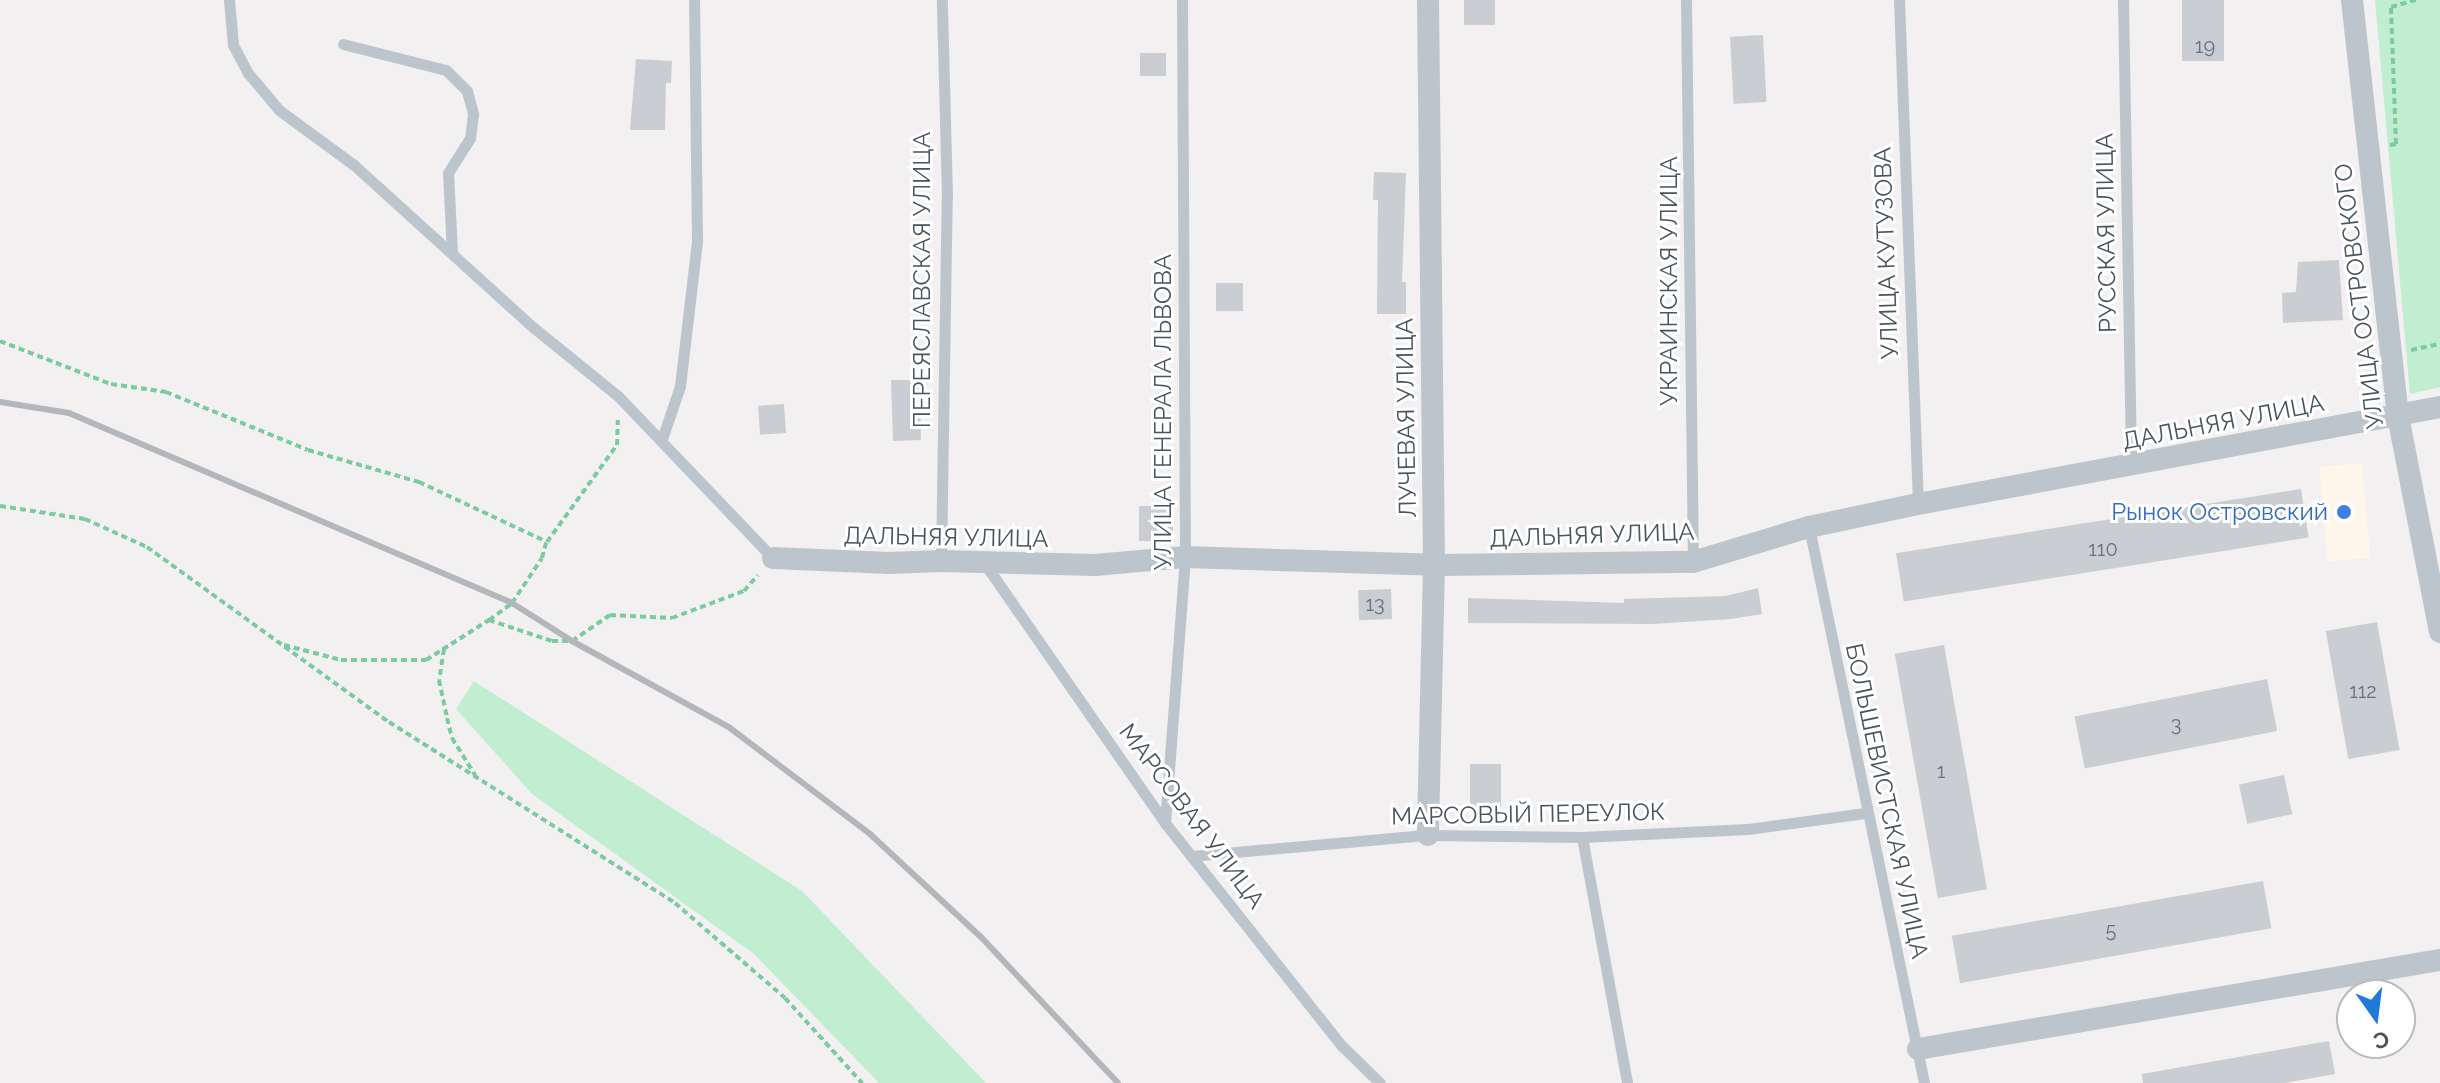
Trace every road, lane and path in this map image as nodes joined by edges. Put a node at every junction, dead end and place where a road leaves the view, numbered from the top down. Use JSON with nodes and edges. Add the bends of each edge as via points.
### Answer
{"nodes":[{"id":1,"x":229,"y":0,"type":"edge"},
{"id":2,"x":694,"y":0,"type":"edge"},
{"id":3,"x":942,"y":0,"type":"edge"},
{"id":4,"x":1182,"y":0,"type":"edge"},
{"id":5,"x":1428,"y":0,"type":"edge"},
{"id":6,"x":1686,"y":0,"type":"edge"},
{"id":7,"x":1899,"y":0,"type":"edge"},
{"id":8,"x":2123,"y":0,"type":"edge"},
{"id":9,"x":2352,"y":0,"type":"edge"},
{"id":10,"x":2416,"y":0,"type":"edge"},
{"id":11,"x":343,"y":44,"type":"dead end"},
{"id":12,"x":2368,"y":148,"type":"junction"},
{"id":13,"x":452,"y":251,"type":"junction"},
{"id":14,"x":0,"y":341,"type":"edge"},
{"id":15,"x":2440,"y":344,"type":"edge"},
{"id":16,"x":2391,"y":354,"type":"junction"},
{"id":17,"x":618,"y":396,"type":"junction"},
{"id":18,"x":2440,"y":407,"type":"edge"},
{"id":19,"x":2398,"y":416,"type":"junction"},
{"id":20,"x":662,"y":439,"type":"junction"},
{"id":21,"x":2131,"y":466,"type":"junction"},
{"id":22,"x":1918,"y":504,"type":"junction"},
{"id":23,"x":0,"y":506,"type":"edge"},
{"id":24,"x":1809,"y":527,"type":"junction"},
{"id":25,"x":547,"y":542,"type":"junction"},
{"id":26,"x":1185,"y":557,"type":"junction"},
{"id":27,"x":773,"y":558,"type":"junction"},
{"id":28,"x":941,"y":561,"type":"junction"},
{"id":29,"x":1693,"y":562,"type":"junction"},
{"id":30,"x":985,"y":564,"type":"junction"},
{"id":31,"x":1434,"y":565,"type":"junction"},
{"id":32,"x":489,"y":620,"type":"junction"},
{"id":33,"x":2440,"y":632,"type":"edge"},
{"id":34,"x":282,"y":645,"type":"junction"},
{"id":35,"x":444,"y":649,"type":"junction"},
{"id":36,"x":476,"y":777,"type":"junction"},
{"id":37,"x":1865,"y":813,"type":"junction"},
{"id":38,"x":1165,"y":823,"type":"junction"},
{"id":39,"x":1428,"y":835,"type":"junction"},
{"id":40,"x":1582,"y":837,"type":"junction"},
{"id":41,"x":1191,"y":856,"type":"junction"},
{"id":42,"x":2440,"y":960,"type":"edge"},
{"id":43,"x":1918,"y":1049,"type":"junction"},
{"id":44,"x":862,"y":1083,"type":"edge"},
{"id":45,"x":1380,"y":1083,"type":"edge"},
{"id":46,"x":1627,"y":1083,"type":"edge"},
{"id":47,"x":1924,"y":1083,"type":"edge"}],
"edges":[{"from":1,"to":13,"type":"lane","via":[[233,45],[279,110],[354,165]]},
{"from":2,"to":20,"type":"lane","via":[[697,241],[680,386]]},
{"from":3,"to":28,"type":"lane","name":"ПЕРЕЯСЛАВСКАЯ УЛИЦА","via":[[947,197]]},
{"from":4,"to":26,"type":"lane","name":"УЛИЦА ГЕНЕРАЛА ЛЬВОВА"},
{"from":5,"to":31,"type":"street","name":"ЛУЧЕВАЯ УЛИЦА"},
{"from":6,"to":29,"type":"lane","name":"УКРАИНСКАЯ УЛИЦА"},
{"from":7,"to":22,"type":"lane","name":"УЛИЦА КУТУЗОВА"},
{"from":8,"to":21,"type":"lane","name":"РУССКАЯ УЛИЦА"},
{"from":9,"to":12,"type":"street","name":"УЛИЦА ОСТРОВСКОГО"},
{"from":10,"to":12,"type":"path","via":[[2391,7],[2396,144]]},
{"from":11,"to":13,"type":"lane","via":[[446,70],[467,91],[473,114],[470,138],[448,173]]},
{"from":12,"to":16,"type":"street","name":"УЛИЦА ОСТРОВСКОГО"},
{"from":13,"to":17,"type":"lane","via":[[534,328]]},
{"from":14,"to":25,"type":"path","via":[[111,384],[166,392],[308,450],[419,482]]},
{"from":15,"to":16,"type":"path"},
{"from":16,"to":19,"type":"street","name":"УЛИЦА ОСТРОВСКОГО"},
{"from":17,"to":20,"type":"lane"},
{"from":17,"to":25,"type":"path","via":[[617,445]]},
{"from":18,"to":19,"type":"street","name":"ДАЛЬНЯЯ УЛИЦА"},
{"from":19,"to":21,"type":"street","name":"ДАЛЬНЯЯ УЛИЦА"},
{"from":19,"to":33,"type":"street","name":"УЛИЦА ОСТРОВСКОГО"},
{"from":20,"to":27,"type":"lane"},
{"from":21,"to":22,"type":"street","name":"ДАЛЬНЯЯ УЛИЦА"},
{"from":22,"to":24,"type":"street","name":"ДАЛЬНЯЯ УЛИЦА"},
{"from":23,"to":34,"type":"path","via":[[85,519],[147,547]]},
{"from":24,"to":29,"type":"street","name":"ДАЛЬНЯЯ УЛИЦА"},
{"from":24,"to":37,"type":"lane","name":"БОЛЬШЕВИСТСКАЯ УЛИЦА"},
{"from":25,"to":32,"type":"path","via":[[512,603]]},
{"from":26,"to":30,"type":"street","name":"ДАЛЬНЯЯ УЛИЦА","via":[[1095,565]]},
{"from":26,"to":31,"type":"street","name":"ДАЛЬНЯЯ УЛИЦА"},
{"from":26,"to":38,"type":"lane","name":"УЛИЦА ГЕНЕРАЛА ЛЬВОВА"},
{"from":27,"to":28,"type":"street","name":"ДАЛЬНЯЯ УЛИЦА"},
{"from":27,"to":32,"type":"path","via":[[744,591],[672,618],[610,615],[572,641],[552,641]]},
{"from":28,"to":30,"type":"street","name":"ДАЛЬНЯЯ УЛИЦА"},
{"from":29,"to":31,"type":"street","name":"ДАЛЬНЯЯ УЛИЦА"},
{"from":30,"to":38,"type":"lane","name":"МАРСОВАЯ УЛИЦА"},
{"from":31,"to":39,"type":"street","name":"ЛУЧЕВАЯ УЛИЦА"},
{"from":32,"to":35,"type":"path"},
{"from":34,"to":35,"type":"path","via":[[341,660],[426,660]]},
{"from":34,"to":36,"type":"path"},
{"from":35,"to":36,"type":"path","via":[[439,680],[452,738]]},
{"from":36,"to":44,"type":"path","via":[[675,903],[785,998]]},
{"from":37,"to":40,"type":"lane","name":"МАРСОВЫЙ ПЕРЕУЛОК","via":[[1748,829]]},
{"from":37,"to":43,"type":"lane","name":"БОЛЬШЕВИСТСКАЯ УЛИЦА"},
{"from":38,"to":41,"type":"lane","name":"МАРСОВАЯ УЛИЦА"},
{"from":39,"to":40,"type":"lane","name":"МАРСОВЫЙ ПЕРЕУЛОК"},
{"from":39,"to":41,"type":"lane","name":"МАРСОВЫЙ ПЕРЕУЛОК"},
{"from":40,"to":46,"type":"lane"},
{"from":41,"to":45,"type":"lane","name":"МАРСОВАЯ УЛИЦА","via":[[1342,1046]]},
{"from":42,"to":43,"type":"street"},
{"from":43,"to":47,"type":"lane","name":"БОЛЬШЕВИСТСКАЯ УЛИЦА"}]}
